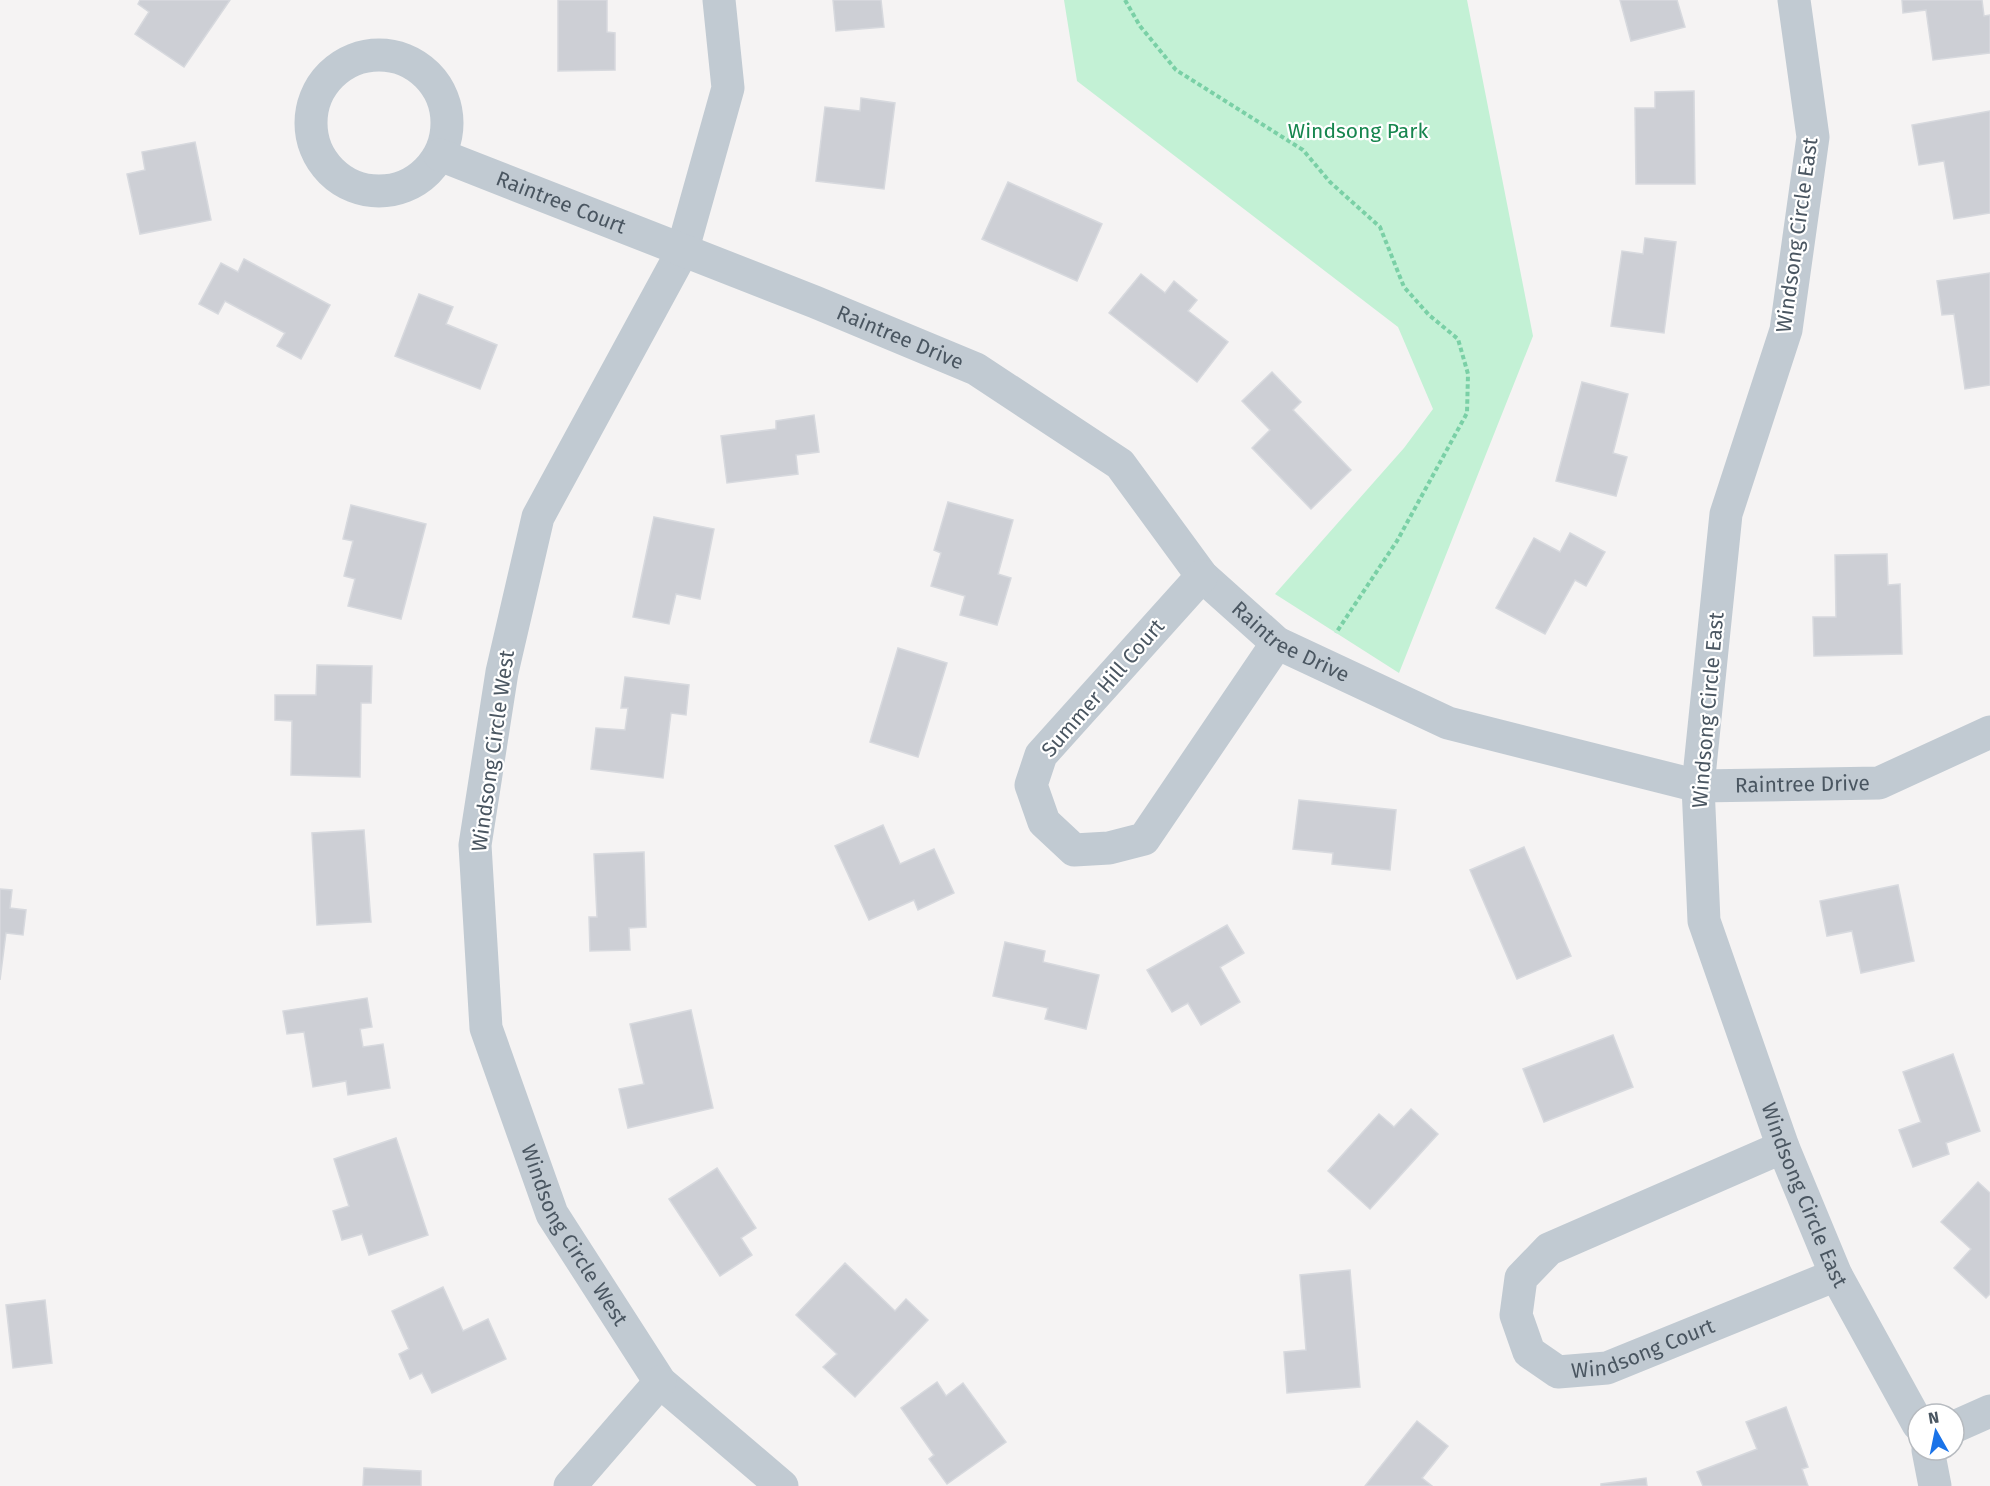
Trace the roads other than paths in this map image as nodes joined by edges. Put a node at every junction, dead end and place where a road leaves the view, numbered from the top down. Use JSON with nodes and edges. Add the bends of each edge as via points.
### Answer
{"nodes":[{"id":1,"x":719,"y":0,"type":"edge"},
{"id":2,"x":1794,"y":0,"type":"edge"},
{"id":3,"x":440,"y":155,"type":"junction"},
{"id":4,"x":682,"y":252,"type":"junction"},
{"id":5,"x":1202,"y":576,"type":"junction"},
{"id":6,"x":1277,"y":642,"type":"junction"},
{"id":7,"x":1990,"y":732,"type":"edge"},
{"id":8,"x":1698,"y":786,"type":"junction"},
{"id":9,"x":1783,"y":1147,"type":"junction"},
{"id":10,"x":1836,"y":1275,"type":"junction"},
{"id":11,"x":660,"y":1382,"type":"junction"},
{"id":12,"x":1906,"y":1402,"type":"edge"},
{"id":13,"x":1990,"y":1411,"type":"edge"},
{"id":14,"x":1966,"y":1422,"type":"edge"},
{"id":15,"x":1930,"y":1462,"type":"edge"},
{"id":16,"x":769,"y":1483,"type":"edge"},
{"id":17,"x":570,"y":1486,"type":"edge"},
{"id":18,"x":1935,"y":1486,"type":"edge"}],
"edges":[{"from":1,"to":4,"type":"street","name":"Windsong Circle West","via":[[728,88]]},
{"from":2,"to":8,"type":"street","name":"Windsong Circle East","via":[[1813,137],[1786,330],[1726,514]]},
{"from":3,"to":3,"type":"street","via":[[447,134],[447,113],[434,84],[411,63],[390,56],[369,56],[348,63],[331,75],[318,92],[312,115],[313,139],[322,160],[338,178],[359,188],[382,191],[406,186],[426,174]]},
{"from":3,"to":4,"type":"street","name":"Raintree Court"},
{"from":4,"to":5,"type":"street","name":"Raintree Drive","via":[[976,369],[1120,464]]},
{"from":4,"to":11,"type":"street","name":"Windsong Circle West","via":[[538,517],[502,672],[475,845],[486,1028],[552,1214]]},
{"from":5,"to":6,"type":"street","name":"Raintree Drive"},
{"from":5,"to":6,"type":"street","name":"Summer Hill Court","via":[[1041,755],[1031,785],[1044,822],[1074,850],[1109,848],[1144,839]]},
{"from":6,"to":8,"type":"street","name":"Raintree Drive","via":[[1448,723]]},
{"from":7,"to":8,"type":"street","name":"Raintree Drive","via":[[1879,783]]},
{"from":8,"to":9,"type":"street","name":"Windsong Circle East","via":[[1704,921]]},
{"from":9,"to":10,"type":"street","name":"Windsong Circle East"},
{"from":9,"to":10,"type":"street","name":"Windsong Court","via":[[1549,1249],[1521,1278],[1516,1314],[1529,1352],[1558,1372],[1607,1368]]},
{"from":10,"to":12,"type":"street","name":"Windsong Circle East"},
{"from":11,"to":16,"type":"street","name":"Windsong Circle West"},
{"from":11,"to":17,"type":"street"},
{"from":13,"to":14,"type":"street"},
{"from":15,"to":18,"type":"street"}]}
